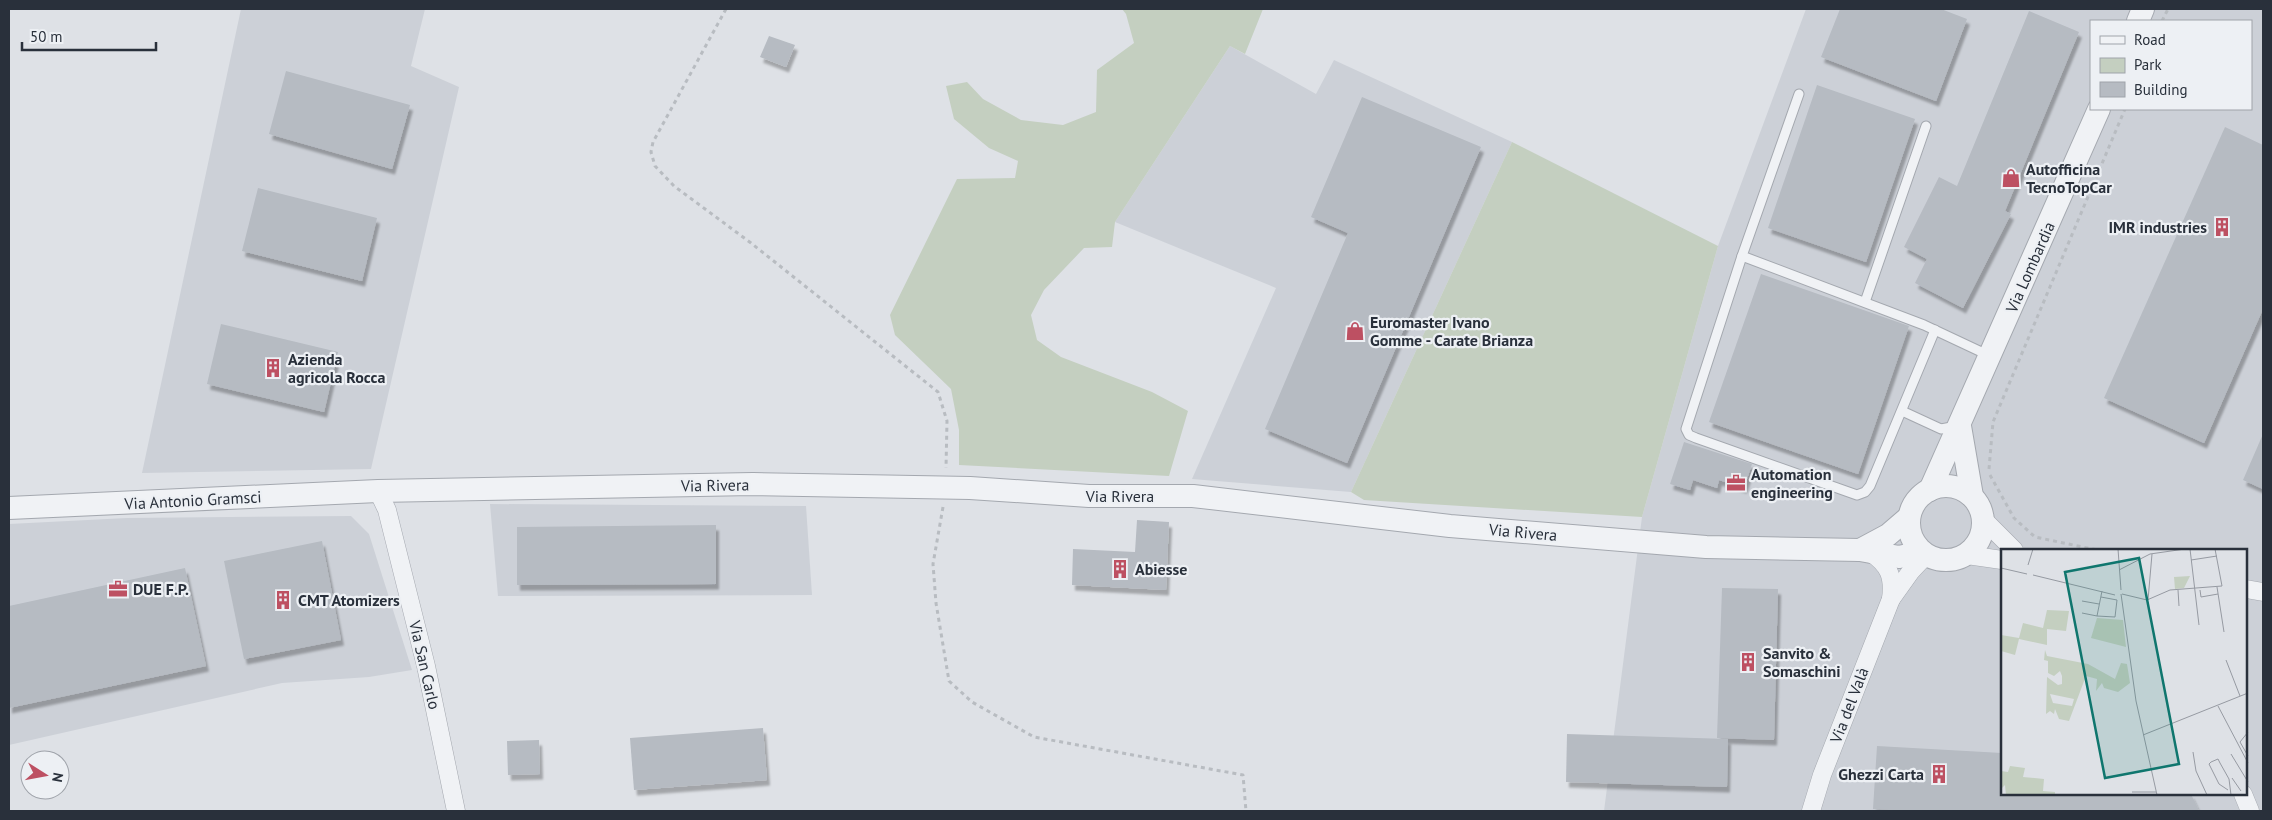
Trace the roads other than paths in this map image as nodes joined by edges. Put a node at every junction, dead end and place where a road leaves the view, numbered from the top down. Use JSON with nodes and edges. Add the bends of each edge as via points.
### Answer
{"nodes":[{"id":1,"x":1799,"y":94,"type":"dead end"},
{"id":2,"x":2099,"y":110,"type":"edge"},
{"id":3,"x":1926,"y":126,"type":"dead end"},
{"id":4,"x":1742,"y":256,"type":"junction"},
{"id":5,"x":1865,"y":302,"type":"junction"},
{"id":6,"x":1935,"y":330,"type":"junction"},
{"id":7,"x":1990,"y":356,"type":"junction"},
{"id":8,"x":1902,"y":411,"type":"junction"},
{"id":9,"x":1960,"y":426,"type":"junction"},
{"id":10,"x":1930,"y":490,"type":"junction"},
{"id":11,"x":378,"y":491,"type":"junction"},
{"id":12,"x":1972,"y":496,"type":"junction"},
{"id":13,"x":9,"y":508,"type":"edge"},
{"id":14,"x":1909,"y":517,"type":"junction"},
{"id":15,"x":1984,"y":520,"type":"junction"},
{"id":16,"x":2013,"y":549,"type":"edge"},
{"id":17,"x":1865,"y":551,"type":"junction"},
{"id":18,"x":1924,"y":554,"type":"junction"},
{"id":19,"x":1966,"y":556,"type":"junction"},
{"id":20,"x":2001,"y":560,"type":"edge"},
{"id":21,"x":2247,"y":590,"type":"edge"},
{"id":22,"x":2263,"y":592,"type":"edge"},
{"id":23,"x":1891,"y":599,"type":"junction"},
{"id":24,"x":2243,"y":795,"type":"edge"},
{"id":25,"x":456,"y":811,"type":"edge"},
{"id":26,"x":1811,"y":811,"type":"edge"},
{"id":27,"x":2250,"y":811,"type":"edge"}],
"edges":[{"from":1,"to":4,"type":"lane"},
{"from":2,"to":7,"type":"street","name":"Via Lombardia"},
{"from":3,"to":5,"type":"lane"},
{"from":4,"to":5,"type":"lane"},
{"from":4,"to":8,"type":"lane","via":[[1686,429],[1689,435],[1857,495],[1866,492],[1870,486]]},
{"from":5,"to":6,"type":"lane"},
{"from":6,"to":7,"type":"lane"},
{"from":6,"to":8,"type":"lane"},
{"from":7,"to":9,"type":"street","name":"Via Lombardia"},
{"from":8,"to":9,"type":"lane","via":[[1941,429]]},
{"from":9,"to":10,"type":"street","name":"Via Lombardia"},
{"from":9,"to":12,"type":"street"},
{"from":10,"to":12,"type":"street","via":[[1952,486]]},
{"from":10,"to":14,"type":"street","via":[[1917,501]]},
{"from":11,"to":13,"type":"street","name":"Via Antonio Gramsci"},
{"from":11,"to":17,"type":"street","name":"Via Rivera","via":[[753,484],[946,488],[1089,496],[1193,496],[1450,526],[1611,540],[1706,547]]},
{"from":11,"to":25,"type":"street","name":"Via San Carlo","via":[[387,510],[426,666]]},
{"from":12,"to":15,"type":"street"},
{"from":14,"to":17,"type":"street"},
{"from":14,"to":18,"type":"street","via":[[1909,530]]},
{"from":15,"to":16,"type":"street"},
{"from":15,"to":19,"type":"street","via":[[1980,540]]},
{"from":17,"to":18,"type":"street","name":"Via Rivera","via":[[1899,557]]},
{"from":17,"to":23,"type":"street","name":"Via del Valà","via":[[1881,560],[1890,573]]},
{"from":18,"to":19,"type":"street","via":[[1946,561]]},
{"from":18,"to":23,"type":"street","name":"Via del Valà"},
{"from":19,"to":20,"type":"street"},
{"from":21,"to":22,"type":"street"},
{"from":23,"to":26,"type":"street","name":"Via del Valà"},
{"from":24,"to":27,"type":"street"}]}
